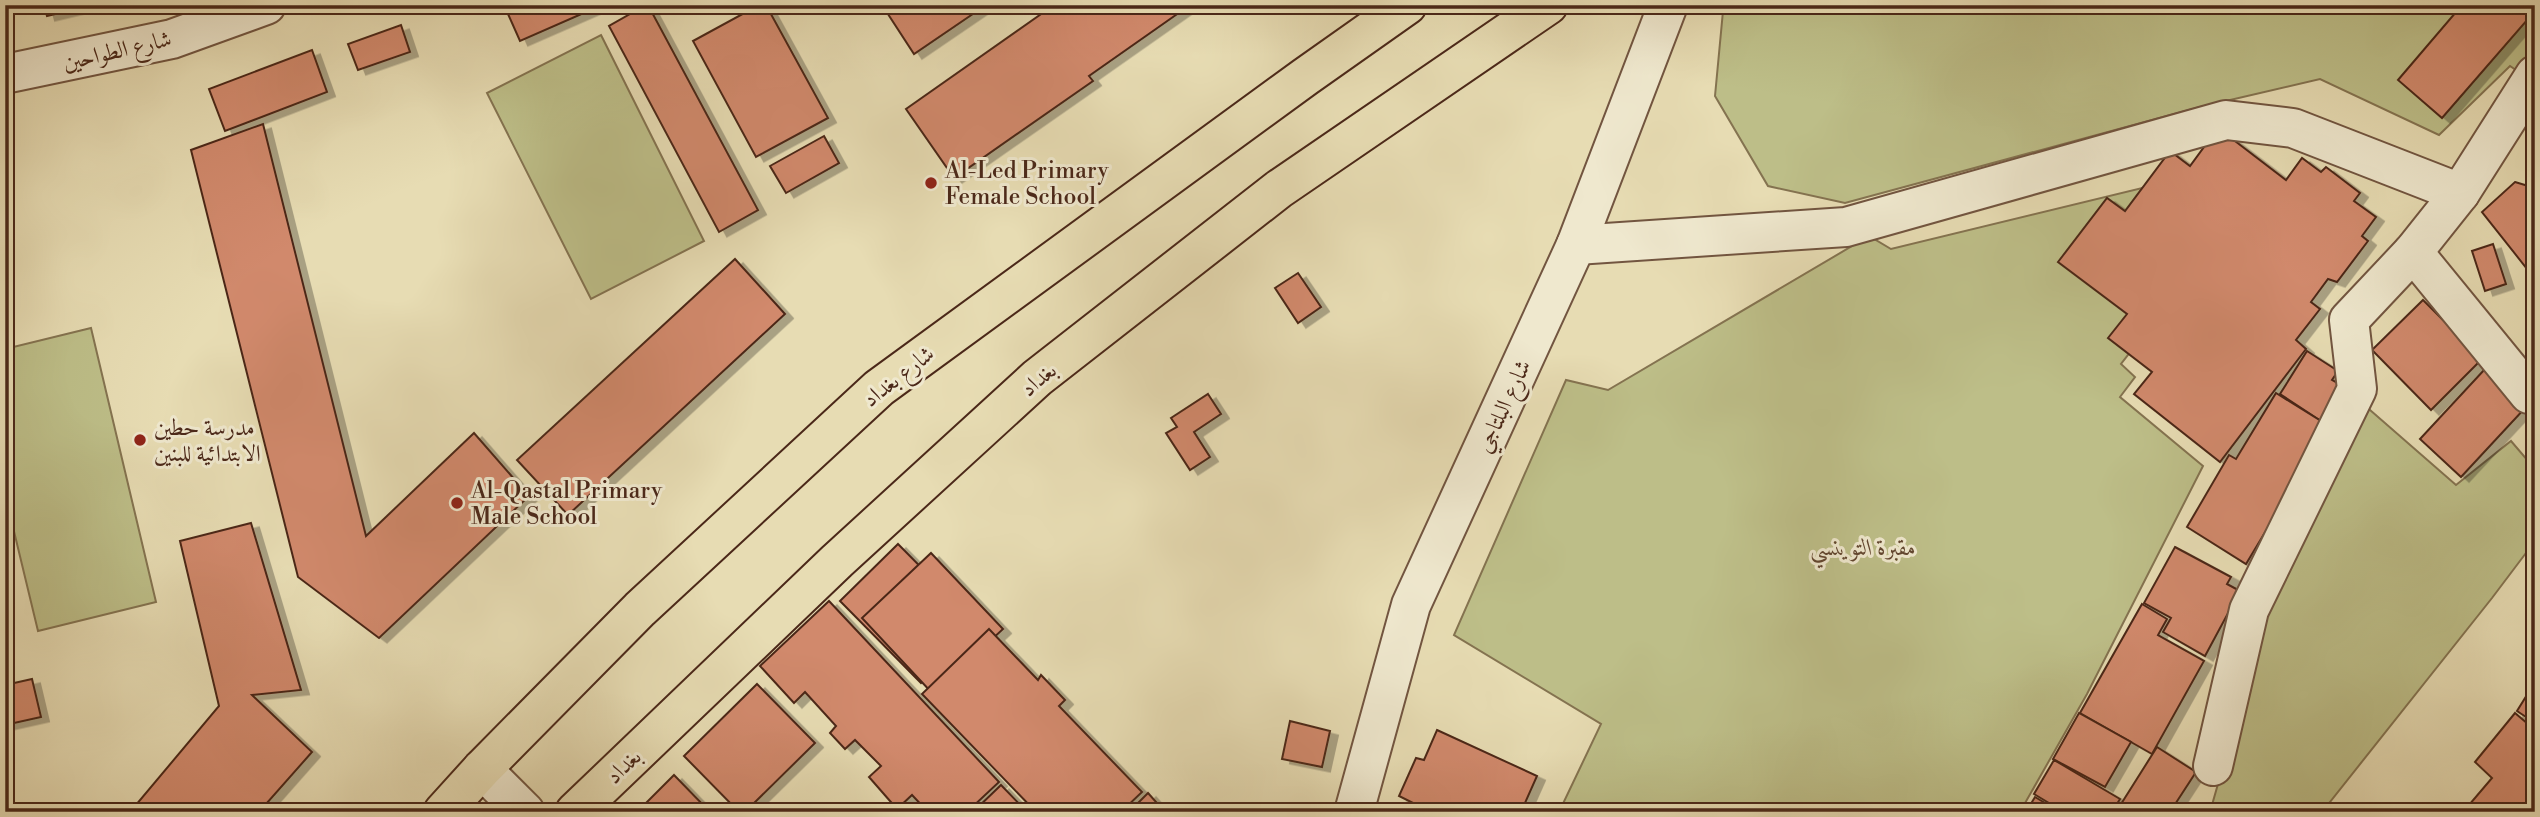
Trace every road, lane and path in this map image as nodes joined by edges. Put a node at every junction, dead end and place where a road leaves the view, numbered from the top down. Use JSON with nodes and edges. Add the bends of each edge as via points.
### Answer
{"nodes":[{"id":1,"x":266,"y":5,"type":"edge"},
{"id":2,"x":1407,"y":5,"type":"edge"},
{"id":3,"x":1548,"y":5,"type":"edge"},
{"id":4,"x":1668,"y":5,"type":"edge"},
{"id":5,"x":5,"y":74,"type":"edge"},
{"id":6,"x":2535,"y":75,"type":"edge"},
{"id":7,"x":2524,"y":118,"type":"edge"},
{"id":8,"x":2460,"y":193,"type":"junction"},
{"id":9,"x":1576,"y":245,"type":"junction"},
{"id":10,"x":2413,"y":252,"type":"junction"},
{"id":11,"x":2529,"y":394,"type":"dead end"},
{"id":12,"x":2213,"y":766,"type":"dead end"},
{"id":13,"x":482,"y":769,"type":"junction"},
{"id":14,"x":443,"y":812,"type":"edge"},
{"id":15,"x":525,"y":812,"type":"edge"},
{"id":16,"x":575,"y":812,"type":"edge"},
{"id":17,"x":1354,"y":812,"type":"edge"}],
"edges":[{"from":1,"to":5,"type":"street","name":"شارع الطواحين","via":[[172,39]]},
{"from":2,"to":13,"type":"main road","name":"شارع بغداد","via":[[879,388],[640,609]]},
{"from":3,"to":16,"type":"main road","name":"بغداد","via":[[1279,189],[1037,378],[837,561]]},
{"from":4,"to":9,"type":"street","name":"شارع البلتاجي"},
{"from":6,"to":7,"type":"street"},
{"from":7,"to":8,"type":"street"},
{"from":8,"to":9,"type":"street","via":[[2293,128],[2226,120],[1846,227]]},
{"from":8,"to":10,"type":"street"},
{"from":9,"to":17,"type":"street","name":"شارع البلتاجي","via":[[1411,605]]},
{"from":10,"to":11,"type":"street"},
{"from":10,"to":12,"type":"street","via":[[2349,320],[2357,389],[2249,610]]},
{"from":13,"to":14,"type":"main road","name":"شارع بغداد"},
{"from":13,"to":15,"type":"street"}]}
